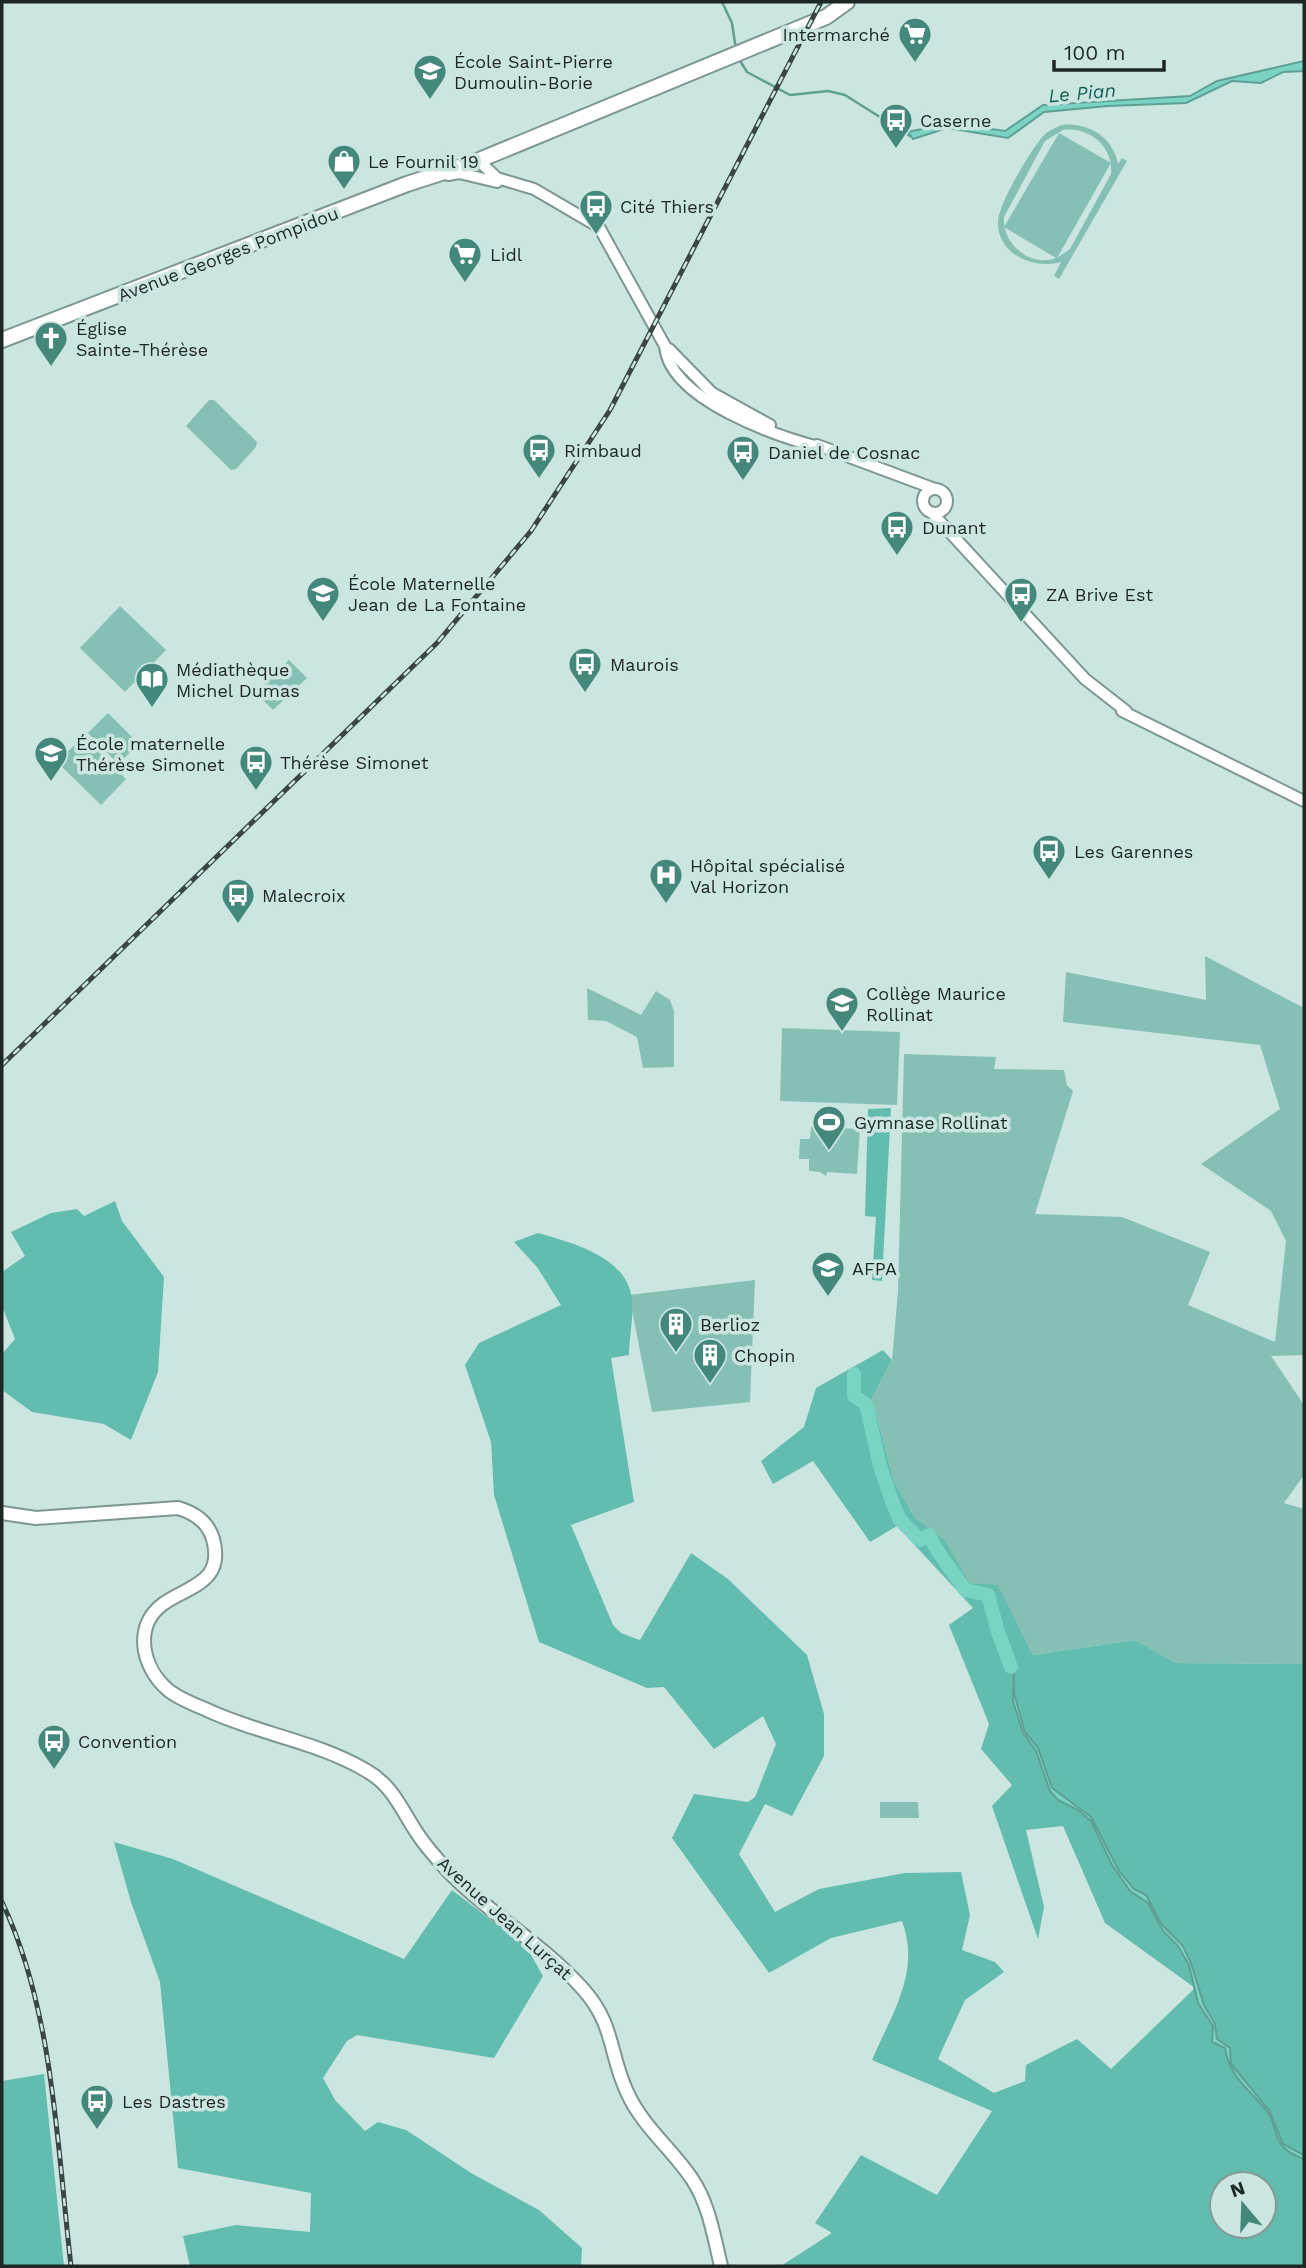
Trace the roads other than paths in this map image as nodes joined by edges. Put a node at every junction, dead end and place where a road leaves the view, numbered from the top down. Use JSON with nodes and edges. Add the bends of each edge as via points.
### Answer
{"nodes":[{"id":1,"x":859,"y":2,"type":"edge"},
{"id":2,"x":845,"y":7,"type":"edge"},
{"id":3,"x":739,"y":56,"type":"junction"},
{"id":4,"x":568,"y":121,"type":"junction"},
{"id":5,"x":539,"y":129,"type":"junction"},
{"id":6,"x":482,"y":160,"type":"junction"},
{"id":7,"x":516,"y":183,"type":"junction"},
{"id":8,"x":2,"y":340,"type":"edge"},
{"id":9,"x":665,"y":346,"type":"junction"},
{"id":10,"x":678,"y":373,"type":"junction"},
{"id":11,"x":720,"y":398,"type":"junction"},
{"id":12,"x":727,"y":413,"type":"junction"},
{"id":13,"x":793,"y":435,"type":"junction"},
{"id":14,"x":822,"y":448,"type":"junction"},
{"id":15,"x":906,"y":480,"type":"junction"},
{"id":16,"x":935,"y":489,"type":"junction"},
{"id":17,"x":922,"y":502,"type":"junction"},
{"id":18,"x":946,"y":507,"type":"junction"},
{"id":19,"x":933,"y":514,"type":"junction"},
{"id":20,"x":946,"y":524,"type":"junction"},
{"id":21,"x":1304,"y":801,"type":"edge"},
{"id":22,"x":2,"y":1513,"type":"edge"},
{"id":23,"x":721,"y":2266,"type":"edge"}],
"edges":[{"from":1,"to":2,"type":"main road"},
{"from":2,"to":3,"type":"main road","name":"Avenue Georges Pompidou"},
{"from":2,"to":3,"type":"main road","name":"Avenue Georges Pompidou","via":[[817,31]]},
{"from":3,"to":4,"type":"main road","name":"Avenue Georges Pompidou"},
{"from":4,"to":5,"type":"main road","name":"Avenue Georges Pompidou"},
{"from":4,"to":6,"type":"main road","name":"Avenue Georges Pompidou"},
{"from":5,"to":6,"type":"main road","name":"Avenue Georges Pompidou"},
{"from":5,"to":6,"type":"main road","name":"Avenue Georges Pompidou"},
{"from":6,"to":7,"type":"street"},
{"from":6,"to":7,"type":"street","via":[[496,178]]},
{"from":6,"to":8,"type":"main road","name":"Avenue Georges Pompidou"},
{"from":7,"to":9,"type":"street","via":[[567,206],[599,227]]},
{"from":9,"to":10,"type":"street"},
{"from":9,"to":11,"type":"street"},
{"from":10,"to":11,"type":"street","via":[[709,396]]},
{"from":10,"to":12,"type":"street"},
{"from":11,"to":13,"type":"street"},
{"from":12,"to":13,"type":"street"},
{"from":12,"to":14,"type":"street","via":[[790,440]]},
{"from":13,"to":14,"type":"street"},
{"from":14,"to":15,"type":"street"},
{"from":15,"to":16,"type":"street"},
{"from":15,"to":17,"type":"street"},
{"from":16,"to":17,"type":"street","via":[[925,494]]},
{"from":16,"to":18,"type":"street","via":[[946,495]]},
{"from":17,"to":19,"type":"street"},
{"from":18,"to":19,"type":"street"},
{"from":18,"to":20,"type":"street"},
{"from":19,"to":20,"type":"street"},
{"from":20,"to":21,"type":"street","via":[[1085,679],[1095,697]]},
{"from":22,"to":23,"type":"main road","name":"Avenue Jean Lurçat","via":[[36,1518],[178,1508],[199,1518],[214,1543],[212,1567],[201,1584],[162,1604],[149,1619],[143,1639],[151,1668],[167,1689],[190,1702],[278,1738],[338,1754],[384,1783],[417,1834],[450,1873],[556,1962],[596,2005],[613,2042],[627,2092],[691,2178]]}]}
